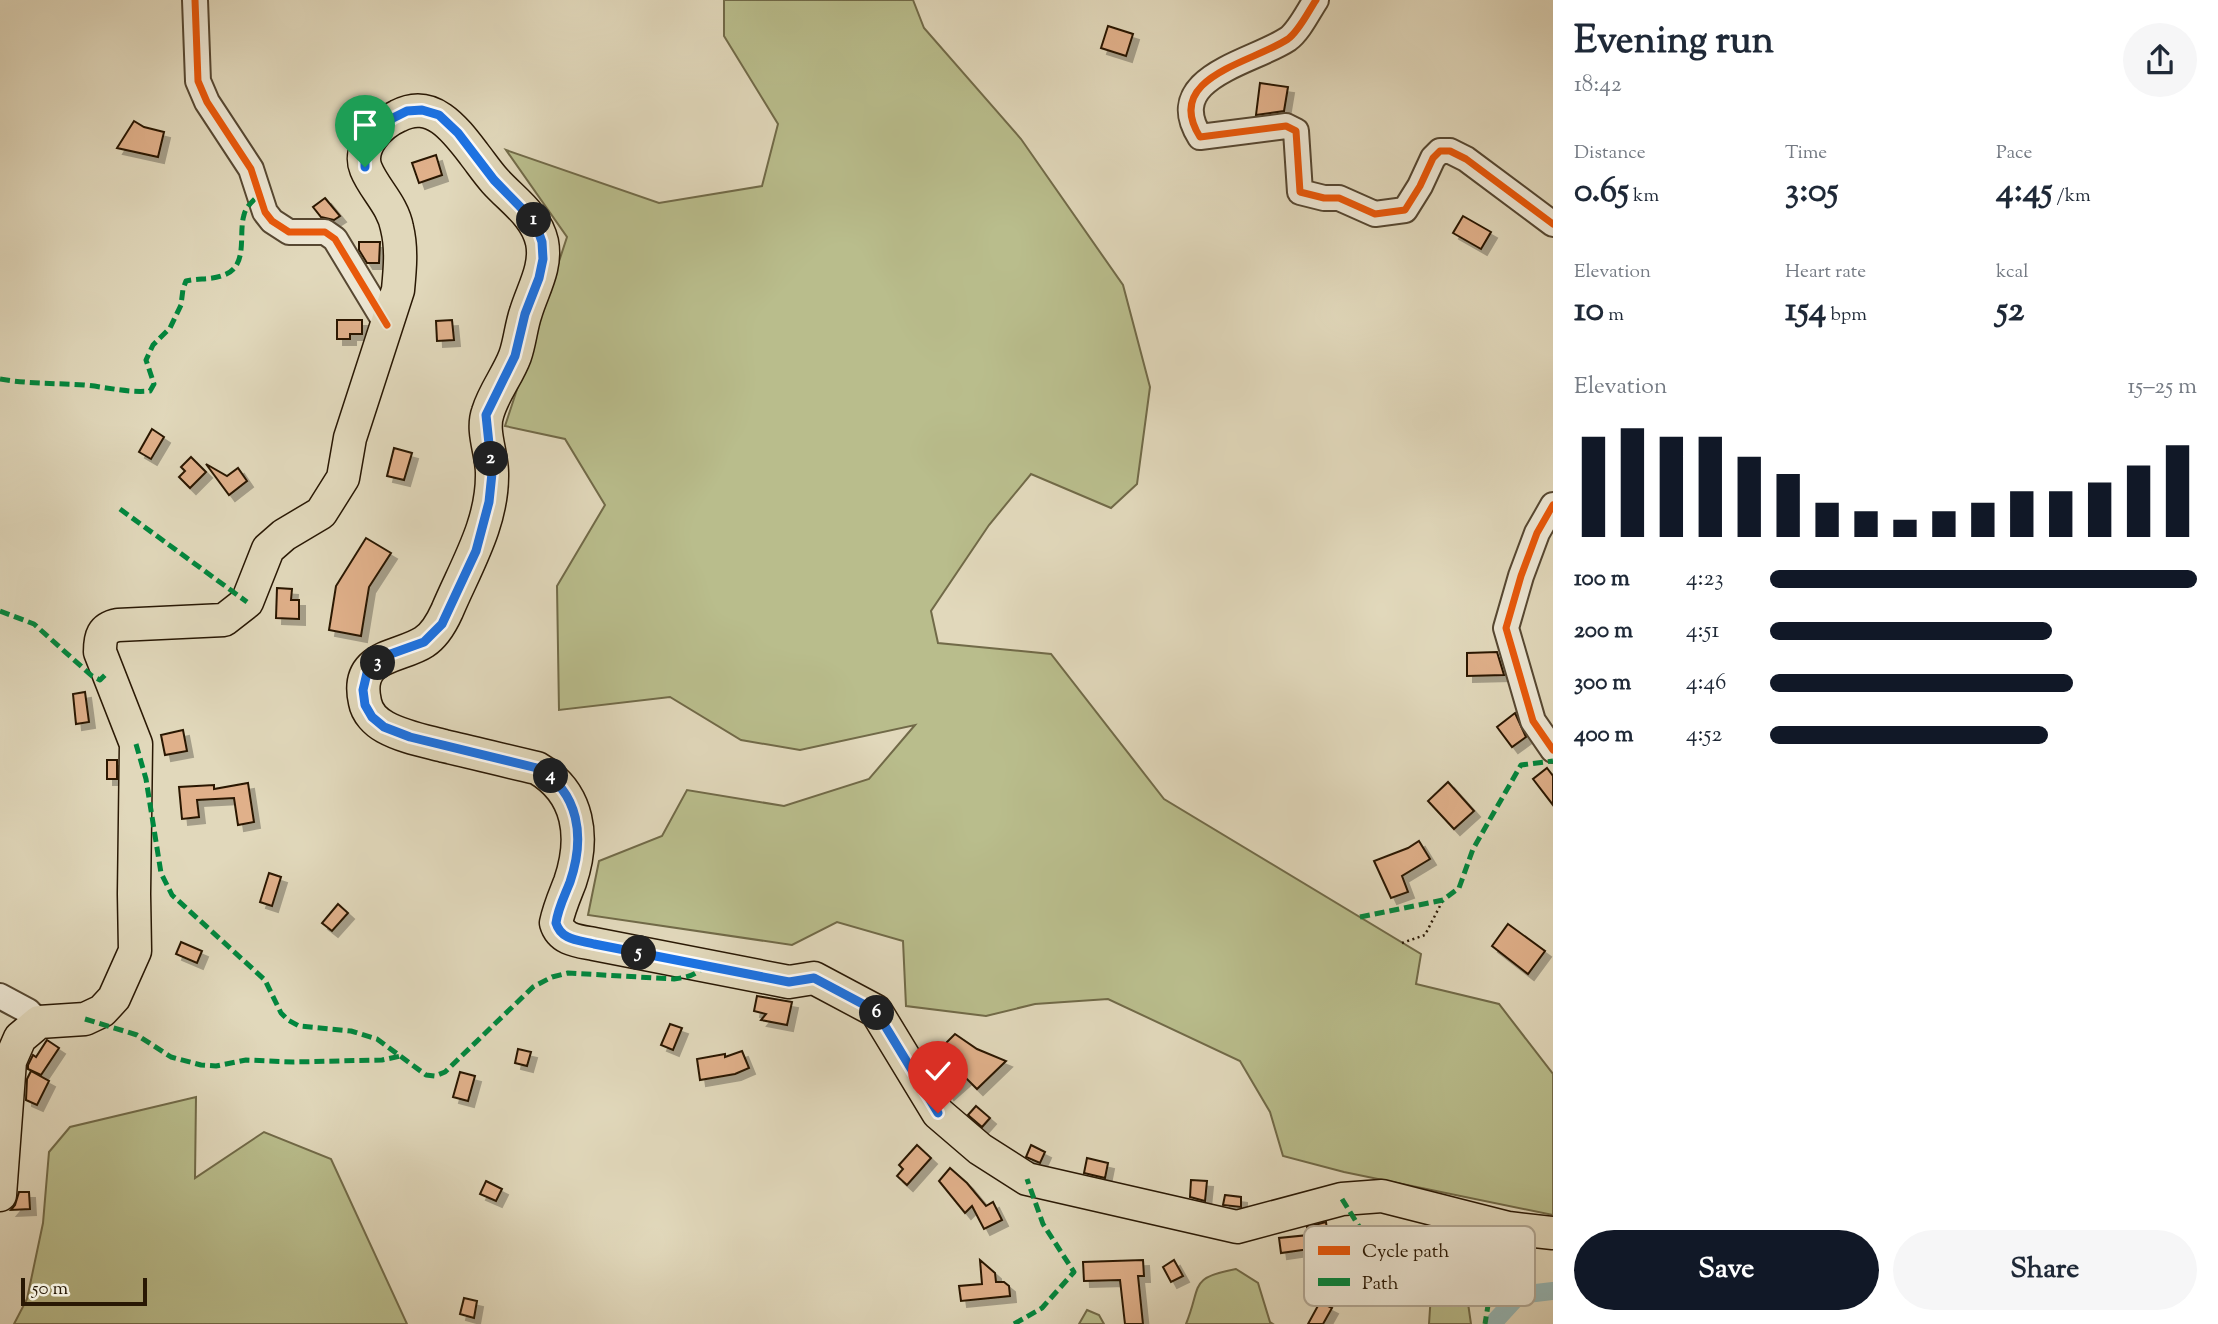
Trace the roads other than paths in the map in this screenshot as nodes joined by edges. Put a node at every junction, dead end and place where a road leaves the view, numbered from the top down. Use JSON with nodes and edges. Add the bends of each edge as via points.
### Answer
{"nodes":[{"id":1,"x":195,"y":0,"type":"edge"},
{"id":2,"x":1316,"y":0,"type":"edge"},
{"id":3,"x":1553,"y":224,"type":"edge"},
{"id":4,"x":387,"y":325,"type":"junction"},
{"id":5,"x":1553,"y":505,"type":"edge"},
{"id":6,"x":1553,"y":750,"type":"edge"},
{"id":7,"x":0,"y":996,"type":"edge"},
{"id":8,"x":39,"y":1023,"type":"junction"},
{"id":9,"x":0,"y":1195,"type":"edge"},
{"id":10,"x":1500,"y":1226,"type":"edge"},
{"id":11,"x":1535,"y":1231,"type":"edge"},
{"id":12,"x":1553,"y":1233,"type":"edge"}],
"edges":[{"from":1,"to":4,"type":"street","via":[[198,81],[206,102],[251,169],[265,212],[289,232],[324,232],[335,239]]},
{"from":2,"to":3,"type":"street","via":[[1290,38],[1197,89],[1191,123],[1200,137],[1286,126],[1296,131],[1300,192],[1339,198],[1375,214],[1405,210],[1433,158],[1440,151],[1450,151]]},
{"from":4,"to":8,"type":"main road","via":[[350,438],[343,478],[321,513],[284,534],[268,550],[247,602],[223,620],[118,625],[103,632],[100,652],[136,744],[135,951],[114,998],[102,1011],[85,1019]]},
{"from":4,"to":10,"type":"main road","via":[[401,265],[397,227],[365,167],[365,154],[373,134],[393,118],[422,110],[439,115],[458,133],[494,180],[535,222],[543,259],[515,356],[486,415],[492,473],[476,551],[442,624],[424,642],[385,656],[367,673],[365,705],[384,727],[410,737],[537,768],[554,777],[577,818],[578,849],[556,923],[564,936],[789,982],[814,978],[876,1011],[938,1113],[980,1149],[1027,1179],[1237,1227],[1342,1199],[1382,1196]]},
{"from":5,"to":6,"type":"street","via":[[1537,533],[1506,628],[1533,721]]},
{"from":7,"to":8,"type":"street","via":[[28,1011]]},
{"from":8,"to":9,"type":"main road","via":[[20,1038],[10,1060]]},
{"from":11,"to":12,"type":"main road"}]}
